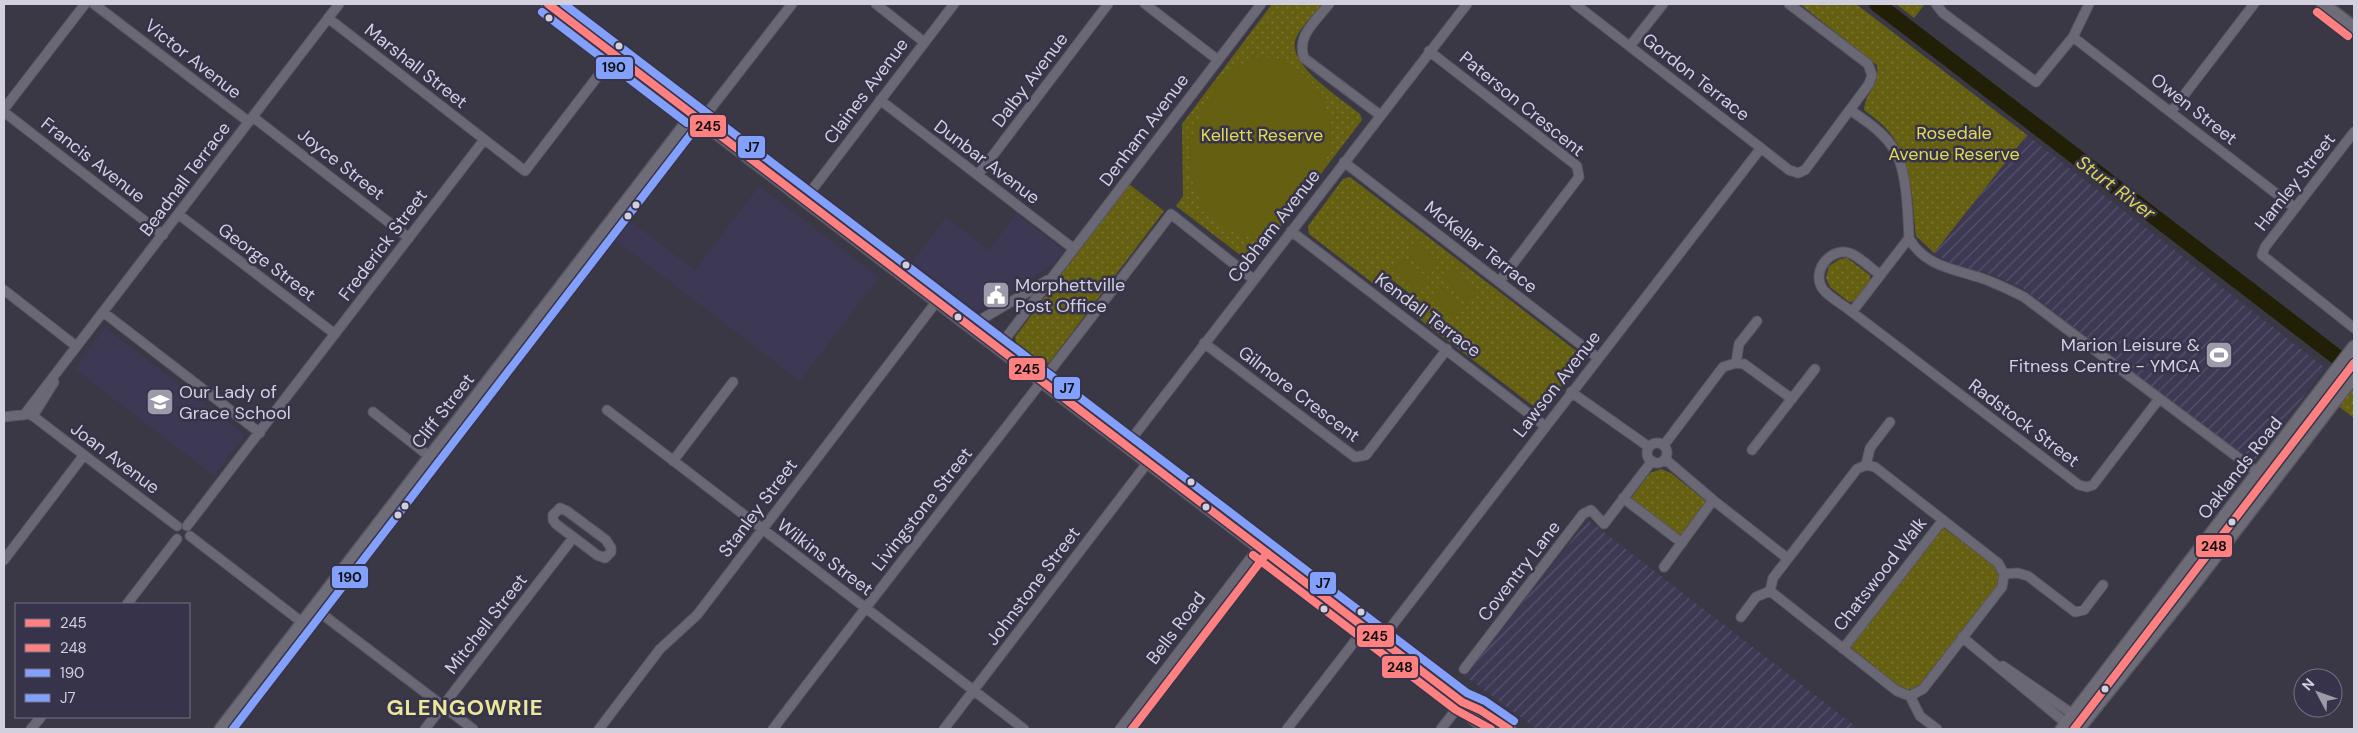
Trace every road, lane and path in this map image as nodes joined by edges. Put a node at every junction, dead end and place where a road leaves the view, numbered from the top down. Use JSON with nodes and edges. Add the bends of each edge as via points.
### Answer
{"nodes":[{"id":1,"x":85,"y":4,"type":"edge"},
{"id":2,"x":94,"y":4,"type":"edge"},
{"id":3,"x":339,"y":4,"type":"edge"},
{"id":4,"x":548,"y":4,"type":"edge"},
{"id":5,"x":792,"y":4,"type":"edge"},
{"id":6,"x":876,"y":4,"type":"edge"},
{"id":7,"x":954,"y":4,"type":"edge"},
{"id":8,"x":1108,"y":4,"type":"edge"},
{"id":9,"x":1145,"y":4,"type":"edge"},
{"id":10,"x":1261,"y":4,"type":"edge"},
{"id":11,"x":1328,"y":4,"type":"edge"},
{"id":12,"x":1467,"y":4,"type":"edge"},
{"id":13,"x":1575,"y":4,"type":"edge"},
{"id":14,"x":1663,"y":4,"type":"edge"},
{"id":15,"x":1789,"y":4,"type":"edge"},
{"id":16,"x":1936,"y":4,"type":"edge"},
{"id":17,"x":2089,"y":4,"type":"edge"},
{"id":18,"x":2254,"y":4,"type":"edge"},
{"id":19,"x":2323,"y":4,"type":"edge"},
{"id":20,"x":328,"y":18,"type":"junction"},
{"id":21,"x":2354,"y":28,"type":"edge"},
{"id":22,"x":2073,"y":37,"type":"junction"},
{"id":23,"x":924,"y":42,"type":"junction"},
{"id":24,"x":1630,"y":46,"type":"junction"},
{"id":25,"x":1430,"y":51,"type":"junction"},
{"id":26,"x":614,"y":55,"type":"junction"},
{"id":27,"x":1218,"y":60,"type":"junction"},
{"id":28,"x":880,"y":100,"type":"junction"},
{"id":29,"x":4,"y":110,"type":"edge"},
{"id":30,"x":1850,"y":110,"type":"junction"},
{"id":31,"x":2171,"y":112,"type":"junction"},
{"id":32,"x":1380,"y":116,"type":"junction"},
{"id":33,"x":697,"y":118,"type":"junction"},
{"id":34,"x":251,"y":119,"type":"junction"},
{"id":35,"x":2354,"y":132,"type":"edge"},
{"id":36,"x":484,"y":140,"type":"junction"},
{"id":37,"x":1760,"y":148,"type":"junction"},
{"id":38,"x":1344,"y":162,"type":"junction"},
{"id":39,"x":978,"y":175,"type":"junction"},
{"id":40,"x":805,"y":199,"type":"junction"},
{"id":41,"x":2295,"y":208,"type":"junction"},
{"id":42,"x":178,"y":214,"type":"junction"},
{"id":43,"x":1291,"y":231,"type":"junction"},
{"id":44,"x":163,"y":235,"type":"junction"},
{"id":45,"x":409,"y":238,"type":"junction"},
{"id":46,"x":1909,"y":238,"type":"junction"},
{"id":47,"x":1074,"y":249,"type":"junction"},
{"id":48,"x":1880,"y":276,"type":"junction"},
{"id":49,"x":1052,"y":277,"type":"junction"},
{"id":50,"x":1253,"y":279,"type":"junction"},
{"id":51,"x":1499,"y":282,"type":"junction"},
{"id":52,"x":4,"y":290,"type":"edge"},
{"id":53,"x":937,"y":301,"type":"junction"},
{"id":54,"x":102,"y":312,"type":"junction"},
{"id":55,"x":1852,"y":312,"type":"junction"},
{"id":56,"x":1757,"y":321,"type":"dead end"},
{"id":57,"x":970,"y":326,"type":"junction"},
{"id":58,"x":2354,"y":328,"type":"edge"},
{"id":59,"x":335,"y":334,"type":"junction"},
{"id":60,"x":1204,"y":343,"type":"junction"},
{"id":61,"x":76,"y":346,"type":"junction"},
{"id":62,"x":999,"y":347,"type":"junction"},
{"id":63,"x":2354,"y":347,"type":"edge"},
{"id":64,"x":1446,"y":349,"type":"junction"},
{"id":65,"x":1598,"y":358,"type":"junction"},
{"id":66,"x":1736,"y":363,"type":"junction"},
{"id":67,"x":1816,"y":369,"type":"dead end"},
{"id":68,"x":2354,"y":376,"type":"edge"},
{"id":69,"x":1043,"y":381,"type":"junction"},
{"id":70,"x":733,"y":382,"type":"dead end"},
{"id":71,"x":1571,"y":392,"type":"junction"},
{"id":72,"x":2159,"y":399,"type":"junction"},
{"id":73,"x":1792,"y":400,"type":"junction"},
{"id":74,"x":608,"y":410,"type":"dead end"},
{"id":75,"x":373,"y":412,"type":"dead end"},
{"id":76,"x":28,"y":415,"type":"junction"},
{"id":77,"x":4,"y":417,"type":"edge"},
{"id":78,"x":1890,"y":422,"type":"dead end"},
{"id":79,"x":1545,"y":426,"type":"junction"},
{"id":80,"x":260,"y":433,"type":"junction"},
{"id":81,"x":1664,"y":445,"type":"junction"},
{"id":82,"x":1126,"y":446,"type":"junction"},
{"id":83,"x":1649,"y":447,"type":"junction"},
{"id":84,"x":1752,"y":450,"type":"dead end"},
{"id":85,"x":84,"y":455,"type":"junction"},
{"id":86,"x":430,"y":456,"type":"junction"},
{"id":87,"x":1665,"y":459,"type":"junction"},
{"id":88,"x":673,"y":461,"type":"junction"},
{"id":89,"x":1652,"y":461,"type":"junction"},
{"id":90,"x":1148,"y":462,"type":"junction"},
{"id":91,"x":1866,"y":465,"type":"junction"},
{"id":92,"x":2258,"y":472,"type":"junction"},
{"id":93,"x":2272,"y":483,"type":"junction"},
{"id":94,"x":1623,"y":498,"type":"junction"},
{"id":95,"x":1713,"y":500,"type":"junction"},
{"id":96,"x":1943,"y":520,"type":"junction"},
{"id":97,"x":177,"y":526,"type":"junction"},
{"id":98,"x":187,"y":526,"type":"junction"},
{"id":99,"x":762,"y":529,"type":"junction"},
{"id":100,"x":190,"y":536,"type":"junction"},
{"id":101,"x":573,"y":538,"type":"junction"},
{"id":102,"x":178,"y":539,"type":"junction"},
{"id":103,"x":1682,"y":542,"type":"junction"},
{"id":104,"x":1258,"y":547,"type":"junction"},
{"id":105,"x":1788,"y":558,"type":"junction"},
{"id":106,"x":4,"y":560,"type":"edge"},
{"id":107,"x":1664,"y":566,"type":"dead end"},
{"id":108,"x":2004,"y":574,"type":"junction"},
{"id":109,"x":2103,"y":585,"type":"dead end"},
{"id":110,"x":1770,"y":591,"type":"junction"},
{"id":111,"x":128,"y":603,"type":"edge"},
{"id":112,"x":314,"y":608,"type":"junction"},
{"id":113,"x":864,"y":608,"type":"junction"},
{"id":114,"x":1741,"y":617,"type":"dead end"},
{"id":115,"x":303,"y":623,"type":"junction"},
{"id":116,"x":1365,"y":628,"type":"junction"},
{"id":117,"x":1962,"y":637,"type":"junction"},
{"id":118,"x":1381,"y":640,"type":"junction"},
{"id":119,"x":1843,"y":649,"type":"junction"},
{"id":120,"x":1464,"y":670,"type":"dead end"},
{"id":121,"x":974,"y":691,"type":"junction"},
{"id":122,"x":1910,"y":696,"type":"junction"},
{"id":123,"x":1462,"y":702,"type":"junction"},
{"id":124,"x":443,"y":705,"type":"junction"},
{"id":125,"x":40,"y":718,"type":"edge"},
{"id":126,"x":2069,"y":724,"type":"edge"},
{"id":127,"x":2081,"y":726,"type":"edge"},
{"id":128,"x":31,"y":729,"type":"edge"},
{"id":129,"x":221,"y":729,"type":"edge"},
{"id":130,"x":425,"y":729,"type":"edge"},
{"id":131,"x":473,"y":729,"type":"edge"},
{"id":132,"x":599,"y":729,"type":"edge"},
{"id":133,"x":773,"y":729,"type":"edge"},
{"id":134,"x":944,"y":729,"type":"edge"},
{"id":135,"x":1024,"y":729,"type":"edge"},
{"id":136,"x":1120,"y":729,"type":"edge"},
{"id":137,"x":1287,"y":729,"type":"edge"},
{"id":138,"x":1441,"y":729,"type":"edge"},
{"id":139,"x":1488,"y":729,"type":"edge"},
{"id":140,"x":1509,"y":729,"type":"edge"},
{"id":141,"x":1937,"y":729,"type":"edge"}],
"edges":[{"from":1,"to":29,"type":"street"},
{"from":2,"to":34,"type":"street","name":"Victor Avenue"},
{"from":3,"to":20,"type":"street","name":"Beadnall Terrace"},
{"from":4,"to":26,"type":"main road"},
{"from":5,"to":33,"type":"street"},
{"from":6,"to":23,"type":"street"},
{"from":7,"to":23,"type":"street","name":"Claines Avenue"},
{"from":8,"to":39,"type":"street","name":"Dalby Avenue"},
{"from":9,"to":27,"type":"street"},
{"from":10,"to":27,"type":"street","name":"Denham Avenue"},
{"from":11,"to":32,"type":"street","via":[[1301,40],[1304,58]]},
{"from":12,"to":25,"type":"street","name":"Cobham Avenue"},
{"from":13,"to":24,"type":"street","name":"Gordon Terrace"},
{"from":14,"to":24,"type":"street"},
{"from":15,"to":30,"type":"street","via":[[1868,64],[1872,76],[1870,84]]},
{"from":16,"to":22,"type":"street","via":[[1943,13],[2036,82]]},
{"from":17,"to":22,"type":"street"},
{"from":18,"to":31,"type":"street"},
{"from":19,"to":21,"type":"main road"},
{"from":20,"to":34,"type":"street","name":"Beadnall Terrace"},
{"from":20,"to":36,"type":"street","name":"Marshall Street"},
{"from":22,"to":31,"type":"street","name":"Owen Street"},
{"from":23,"to":28,"type":"street","name":"Claines Avenue"},
{"from":24,"to":37,"type":"street","name":"Gordon Terrace"},
{"from":25,"to":32,"type":"street","name":"Cobham Avenue"},
{"from":25,"to":51,"type":"street","name":"Paterson Crescent","via":[[1578,166],[1579,176]]},
{"from":26,"to":33,"type":"main road"},
{"from":26,"to":36,"type":"street","via":[[525,172]]},
{"from":27,"to":47,"type":"street","name":"Denham Avenue"},
{"from":28,"to":39,"type":"street","name":"Dunbar Avenue"},
{"from":28,"to":40,"type":"street","name":"Claines Avenue"},
{"from":29,"to":44,"type":"street","name":"Francis Avenue"},
{"from":30,"to":37,"type":"street","name":"Gordon Terrace","via":[[1805,170],[1798,173]]},
{"from":30,"to":46,"type":"street","via":[[1877,129],[1895,150],[1901,165]]},
{"from":31,"to":41,"type":"street","name":"Owen Street"},
{"from":32,"to":38,"type":"street","name":"Cobham Avenue"},
{"from":33,"to":40,"type":"main road"},
{"from":33,"to":86,"type":"main road","name":"Cliff Street"},
{"from":34,"to":42,"type":"street","name":"Beadnall Terrace"},
{"from":34,"to":45,"type":"street","name":"Joyce Street"},
{"from":35,"to":41,"type":"street","name":"Hamley Street"},
{"from":36,"to":45,"type":"street","name":"Frederick Street"},
{"from":37,"to":65,"type":"street","name":"Lawson Avenue"},
{"from":38,"to":43,"type":"street","name":"Cobham Avenue"},
{"from":38,"to":51,"type":"street","name":"McKellar Terrace"},
{"from":39,"to":47,"type":"street","name":"Dunbar Avenue"},
{"from":40,"to":53,"type":"main road"},
{"from":41,"to":58,"type":"street","name":"Hamley Street","via":[[2262,255]]},
{"from":42,"to":44,"type":"street","name":"Beadnall Terrace"},
{"from":42,"to":59,"type":"street","name":"George Street"},
{"from":43,"to":50,"type":"street","name":"Cobham Avenue"},
{"from":43,"to":64,"type":"street","name":"Kendall Terrace"},
{"from":44,"to":54,"type":"street","name":"Beadnall Terrace"},
{"from":45,"to":59,"type":"street","name":"Frederick Street"},
{"from":46,"to":48,"type":"street"},
{"from":46,"to":72,"type":"street","via":[[1915,248],[1938,265],[1981,278],[2024,297]]},
{"from":47,"to":49,"type":"street","name":"Denham Avenue"},
{"from":48,"to":55,"type":"street"},
{"from":48,"to":55,"type":"street","name":"Radstock Street","via":[[1846,252],[1834,254],[1824,261],[1819,279],[1823,289]]},
{"from":49,"to":57,"type":"street","name":"Denham Avenue"},
{"from":49,"to":62,"type":"street","name":"Denham Avenue"},
{"from":50,"to":60,"type":"street","name":"Cobham Avenue"},
{"from":50,"to":69,"type":"street","name":"Livingstone Street","via":[[1170,214]]},
{"from":51,"to":65,"type":"street","name":"McKellar Terrace"},
{"from":52,"to":61,"type":"street"},
{"from":53,"to":57,"type":"main road"},
{"from":53,"to":99,"type":"street","name":"Stanley Street"},
{"from":54,"to":61,"type":"street","name":"Beadnall Terrace"},
{"from":54,"to":80,"type":"street"},
{"from":55,"to":72,"type":"street","name":"Radstock Street","via":[[2079,485],[2093,485]]},
{"from":56,"to":66,"type":"street","via":[[1739,344]]},
{"from":57,"to":62,"type":"main road"},
{"from":59,"to":80,"type":"street","name":"Frederick Street"},
{"from":60,"to":64,"type":"street","name":"Gilmore Crescent","via":[[1355,456],[1366,455]]},
{"from":60,"to":82,"type":"street","name":"Cobham Avenue"},
{"from":61,"to":76,"type":"street","name":"Beadnall Terrace"},
{"from":62,"to":69,"type":"main road"},
{"from":63,"to":92,"type":"main road","name":"Oaklands Road"},
{"from":64,"to":79,"type":"street","name":"Kendall Terrace"},
{"from":65,"to":71,"type":"street","name":"Lawson Avenue"},
{"from":66,"to":73,"type":"street","via":[[1744,364]]},
{"from":66,"to":81,"type":"street","via":[[1723,368]]},
{"from":67,"to":73,"type":"street"},
{"from":68,"to":93,"type":"main road","name":"Oaklands Road"},
{"from":69,"to":82,"type":"main road"},
{"from":69,"to":113,"type":"street","name":"Livingstone Street"},
{"from":70,"to":88,"type":"street"},
{"from":71,"to":79,"type":"street","name":"Lawson Avenue"},
{"from":71,"to":83,"type":"street"},
{"from":72,"to":92,"type":"street"},
{"from":73,"to":84,"type":"street"},
{"from":74,"to":88,"type":"street","name":"Wilkins Street"},
{"from":75,"to":86,"type":"street"},
{"from":76,"to":77,"type":"street"},
{"from":76,"to":85,"type":"street","name":"Joan Avenue"},
{"from":78,"to":91,"type":"street","via":[[1870,448]]},
{"from":79,"to":118,"type":"street","name":"Lawson Avenue"},
{"from":80,"to":98,"type":"street","name":"Frederick Street"},
{"from":81,"to":83,"type":"street","via":[[1658,443]]},
{"from":81,"to":87,"type":"street"},
{"from":82,"to":90,"type":"main road"},
{"from":83,"to":89,"type":"street","via":[[1647,454]]},
{"from":85,"to":97,"type":"street","name":"Joan Avenue"},
{"from":85,"to":106,"type":"street"},
{"from":86,"to":112,"type":"main road","name":"Cliff Street"},
{"from":87,"to":89,"type":"street","via":[[1658,463]]},
{"from":87,"to":95,"type":"street"},
{"from":88,"to":99,"type":"street","name":"Wilkins Street"},
{"from":89,"to":94,"type":"street"},
{"from":90,"to":104,"type":"main road"},
{"from":90,"to":121,"type":"street","name":"Johnstone Street"},
{"from":91,"to":96,"type":"street","via":[[1875,467]]},
{"from":91,"to":105,"type":"street","via":[[1857,468]]},
{"from":92,"to":93,"type":"street"},
{"from":92,"to":126,"type":"main road","name":"Oaklands Road"},
{"from":93,"to":127,"type":"main road","name":"Oaklands Road"},
{"from":94,"to":103,"type":"street"},
{"from":94,"to":120,"type":"street","name":"Coventry Lane","via":[[1604,524],[1591,510],[1583,514]]},
{"from":95,"to":103,"type":"street"},
{"from":95,"to":105,"type":"street"},
{"from":96,"to":108,"type":"street","via":[[1998,563]]},
{"from":96,"to":119,"type":"street","name":"Chatswood Walk"},
{"from":97,"to":98,"type":"street"},
{"from":97,"to":102,"type":"street","via":[[174,534]]},
{"from":98,"to":100,"type":"street"},
{"from":99,"to":113,"type":"street","name":"Wilkins Street"},
{"from":99,"to":132,"type":"street","name":"Stanley Street","via":[[697,615],[660,649]]},
{"from":100,"to":102,"type":"street","via":[[186,540]]},
{"from":100,"to":115,"type":"street"},
{"from":101,"to":101,"type":"street","via":[[553,520],[553,515],[560,508],[606,540],[611,552],[606,558],[601,558]]},
{"from":101,"to":124,"type":"street","name":"Mitchell Street"},
{"from":102,"to":111,"type":"street"},
{"from":103,"to":107,"type":"street"},
{"from":104,"to":116,"type":"main road"},
{"from":104,"to":136,"type":"street","name":"Bells Road"},
{"from":105,"to":110,"type":"street","via":[[1773,578]]},
{"from":108,"to":109,"type":"street","via":[[2028,576],[2075,612],[2084,610]]},
{"from":108,"to":117,"type":"street","via":[[2002,586]]},
{"from":110,"to":114,"type":"street","via":[[1756,597]]},
{"from":110,"to":119,"type":"street"},
{"from":112,"to":115,"type":"main road","name":"Cliff Street"},
{"from":112,"to":124,"type":"street"},
{"from":113,"to":121,"type":"street","name":"Wilkins Street"},
{"from":113,"to":133,"type":"street","name":"Livingstone Street"},
{"from":115,"to":129,"type":"main road","name":"Cliff Street"},
{"from":116,"to":118,"type":"main road"},
{"from":116,"to":137,"type":"street"},
{"from":117,"to":122,"type":"street","via":[[1923,689]]},
{"from":117,"to":126,"type":"street"},
{"from":118,"to":123,"type":"main road"},
{"from":119,"to":122,"type":"street","via":[[1897,692]]},
{"from":121,"to":134,"type":"street","name":"Johnstone Street"},
{"from":121,"to":135,"type":"street","name":"Wilkins Street"},
{"from":122,"to":141,"type":"street","via":[[1920,716]]},
{"from":123,"to":138,"type":"street"},
{"from":123,"to":139,"type":"main road","via":[[1474,719]]},
{"from":123,"to":140,"type":"main road"},
{"from":124,"to":130,"type":"street","name":"Mitchell Street"},
{"from":124,"to":131,"type":"street"},
{"from":125,"to":128,"type":"street"},
{"from":126,"to":127,"type":"street"}]}
